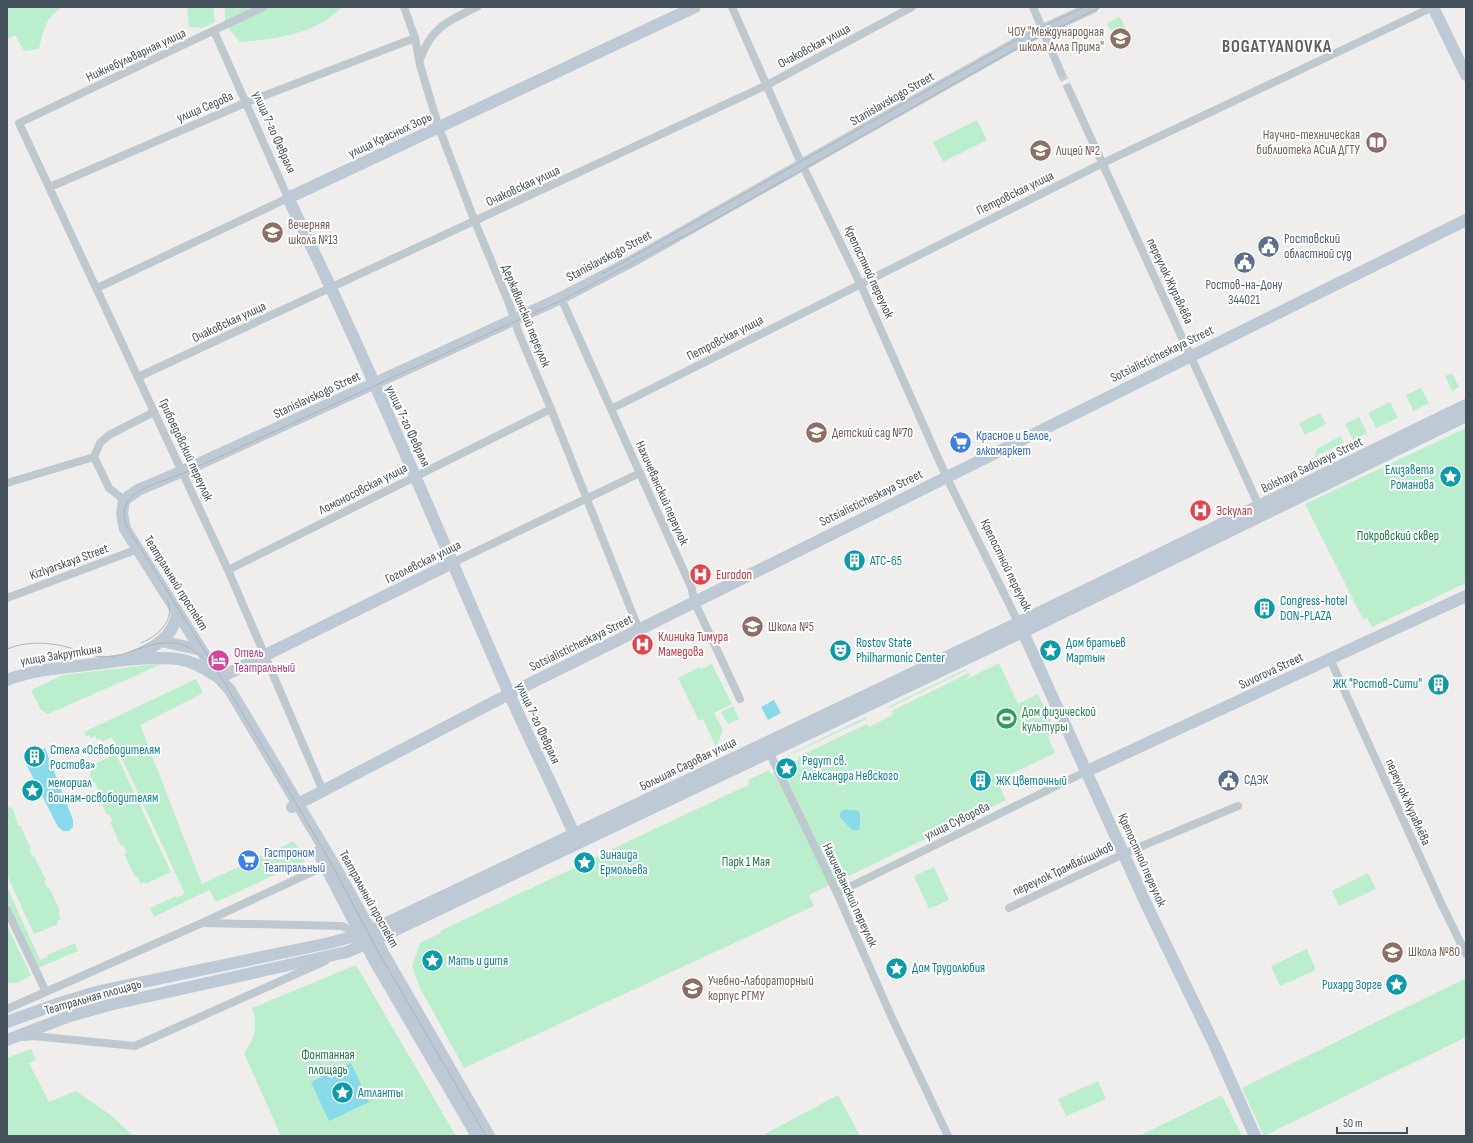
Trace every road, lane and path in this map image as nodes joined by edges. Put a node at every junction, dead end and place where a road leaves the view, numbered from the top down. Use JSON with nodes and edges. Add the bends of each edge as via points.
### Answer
{"nodes":[{"id":1,"x":263,"y":7,"type":"edge"},
{"id":2,"x":404,"y":7,"type":"edge"},
{"id":3,"x":477,"y":7,"type":"edge"},
{"id":4,"x":695,"y":7,"type":"edge"},
{"id":5,"x":732,"y":7,"type":"edge"},
{"id":6,"x":912,"y":7,"type":"edge"},
{"id":7,"x":1033,"y":7,"type":"edge"},
{"id":8,"x":1093,"y":7,"type":"edge"},
{"id":9,"x":1433,"y":7,"type":"edge"},
{"id":10,"x":214,"y":31,"type":"junction"},
{"id":11,"x":1043,"y":31,"type":"junction"},
{"id":12,"x":415,"y":38,"type":"junction"},
{"id":13,"x":419,"y":60,"type":"junction"},
{"id":14,"x":1060,"y":73,"type":"tunnel mouth"},
{"id":15,"x":1466,"y":76,"type":"edge"},
{"id":16,"x":767,"y":85,"type":"junction"},
{"id":17,"x":1068,"y":88,"type":"tunnel mouth"},
{"id":18,"x":245,"y":103,"type":"junction"},
{"id":19,"x":19,"y":123,"type":"joint"},
{"id":20,"x":439,"y":128,"type":"junction"},
{"id":21,"x":1103,"y":163,"type":"junction"},
{"id":22,"x":802,"y":165,"type":"junction"},
{"id":23,"x":50,"y":187,"type":"junction"},
{"id":24,"x":288,"y":198,"type":"junction"},
{"id":25,"x":1466,"y":220,"type":"edge"},
{"id":26,"x":475,"y":222,"type":"junction"},
{"id":27,"x":860,"y":283,"type":"junction"},
{"id":28,"x":96,"y":288,"type":"junction"},
{"id":29,"x":332,"y":288,"type":"junction"},
{"id":30,"x":561,"y":298,"type":"junction"},
{"id":31,"x":513,"y":319,"type":"junction"},
{"id":32,"x":1191,"y":355,"type":"junction"},
{"id":33,"x":138,"y":377,"type":"junction"},
{"id":34,"x":373,"y":384,"type":"junction"},
{"id":35,"x":1466,"y":405,"type":"edge"},
{"id":36,"x":551,"y":409,"type":"junction"},
{"id":37,"x":611,"y":409,"type":"junction"},
{"id":38,"x":154,"y":412,"type":"junction"},
{"id":39,"x":1466,"y":416,"type":"edge"},
{"id":40,"x":94,"y":457,"type":"junction"},
{"id":41,"x":183,"y":472,"type":"junction"},
{"id":42,"x":640,"y":472,"type":"junction"},
{"id":43,"x":416,"y":475,"type":"junction"},
{"id":44,"x":946,"y":476,"type":"junction"},
{"id":45,"x":7,"y":483,"type":"edge"},
{"id":46,"x":586,"y":498,"type":"junction"},
{"id":47,"x":124,"y":500,"type":"junction"},
{"id":48,"x":1259,"y":506,"type":"junction"},
{"id":49,"x":138,"y":550,"type":"junction"},
{"id":50,"x":452,"y":563,"type":"junction"},
{"id":51,"x":228,"y":570,"type":"junction"},
{"id":52,"x":1466,"y":596,"type":"edge"},
{"id":53,"x":7,"y":598,"type":"edge"},
{"id":54,"x":694,"y":602,"type":"junction"},
{"id":55,"x":177,"y":612,"type":"junction"},
{"id":56,"x":1020,"y":627,"type":"junction"},
{"id":57,"x":638,"y":630,"type":"junction"},
{"id":58,"x":161,"y":640,"type":"junction"},
{"id":59,"x":201,"y":650,"type":"junction"},
{"id":60,"x":264,"y":656,"type":"junction"},
{"id":61,"x":1330,"y":659,"type":"junction"},
{"id":62,"x":120,"y":661,"type":"junction"},
{"id":63,"x":219,"y":678,"type":"junction"},
{"id":64,"x":7,"y":680,"type":"edge"},
{"id":65,"x":509,"y":694,"type":"junction"},
{"id":66,"x":740,"y":699,"type":"dead end"},
{"id":67,"x":769,"y":752,"type":"junction"},
{"id":68,"x":1087,"y":771,"type":"junction"},
{"id":69,"x":323,"y":791,"type":"junction"},
{"id":70,"x":295,"y":806,"type":"junction"},
{"id":71,"x":1238,"y":806,"type":"dead end"},
{"id":72,"x":574,"y":834,"type":"junction"},
{"id":73,"x":1124,"y":854,"type":"junction"},
{"id":74,"x":325,"y":866,"type":"junction"},
{"id":75,"x":837,"y":893,"type":"junction"},
{"id":76,"x":1009,"y":908,"type":"dead end"},
{"id":77,"x":7,"y":910,"type":"edge"},
{"id":78,"x":202,"y":923,"type":"junction"},
{"id":79,"x":368,"y":938,"type":"junction"},
{"id":80,"x":347,"y":952,"type":"junction"},
{"id":81,"x":1466,"y":954,"type":"edge"},
{"id":82,"x":46,"y":992,"type":"junction"},
{"id":83,"x":7,"y":1010,"type":"edge"},
{"id":84,"x":7,"y":1022,"type":"edge"},
{"id":85,"x":9,"y":1039,"type":"edge"},
{"id":86,"x":477,"y":1136,"type":"edge"},
{"id":87,"x":489,"y":1136,"type":"edge"},
{"id":88,"x":948,"y":1136,"type":"edge"},
{"id":89,"x":1255,"y":1136,"type":"edge"}],
"edges":[{"from":1,"to":10,"type":"street","name":"Нижнебульварная улица"},
{"from":2,"to":12,"type":"street","name":"Державинский переулок"},
{"from":3,"to":13,"type":"street","via":[[444,23],[426,43]]},
{"from":4,"to":20,"type":"street","name":"улица Красных Зорь"},
{"from":5,"to":16,"type":"street","name":"Крепостной переулок"},
{"from":6,"to":16,"type":"street","name":"Очаковская улица"},
{"from":7,"to":11,"type":"street"},
{"from":8,"to":11,"type":"street","name":"Stanislavskogo Street"},
{"from":9,"to":15,"type":"street"},
{"from":9,"to":21,"type":"street","name":"Петровская улица"},
{"from":10,"to":18,"type":"street","name":"улица 7-го Февраля"},
{"from":10,"to":19,"type":"street","name":"Нижнебульварная улица"},
{"from":11,"to":14,"type":"street"},
{"from":11,"to":22,"type":"street","name":"Stanislavskogo Street"},
{"from":12,"to":13,"type":"street","name":"Державинский переулок"},
{"from":12,"to":18,"type":"street","name":"улица Седова"},
{"from":13,"to":20,"type":"street","name":"Державинский переулок"},
{"from":16,"to":22,"type":"street","name":"Крепостной переулок"},
{"from":16,"to":26,"type":"street","name":"Очаковская улица"},
{"from":17,"to":21,"type":"street","name":"переулок Журавлёва"},
{"from":18,"to":23,"type":"street","name":"улица Седова"},
{"from":18,"to":24,"type":"street","name":"улица 7-го Февраля"},
{"from":19,"to":23,"type":"street","name":"Грибоедовский переулок"},
{"from":20,"to":24,"type":"street","name":"улица Красных Зорь"},
{"from":20,"to":26,"type":"street","name":"Державинский переулок"},
{"from":21,"to":27,"type":"street","name":"Петровская улица"},
{"from":21,"to":32,"type":"street","name":"переулок Журавлёва"},
{"from":22,"to":27,"type":"street","name":"Крепостной переулок"},
{"from":22,"to":30,"type":"street","name":"Stanislavskogo Street","via":[[634,260]]},
{"from":23,"to":28,"type":"street","name":"Грибоедовский переулок"},
{"from":24,"to":28,"type":"street","name":"улица Красных Зорь"},
{"from":24,"to":29,"type":"street","name":"улица 7-го Февраля"},
{"from":25,"to":32,"type":"street","name":"Sotsialisticheskaya Street"},
{"from":26,"to":29,"type":"street","name":"Очаковская улица"},
{"from":26,"to":31,"type":"street","name":"Державинский переулок"},
{"from":27,"to":37,"type":"street","name":"Петровская улица"},
{"from":27,"to":44,"type":"street","name":"Крепостной переулок"},
{"from":28,"to":33,"type":"street","name":"Грибоедовский переулок"},
{"from":29,"to":33,"type":"street","name":"Очаковская улица"},
{"from":29,"to":34,"type":"street","name":"улица 7-го Февраля"},
{"from":30,"to":31,"type":"street","name":"Stanislavskogo Street"},
{"from":30,"to":37,"type":"street","name":"Нахичеванский переулок"},
{"from":31,"to":34,"type":"street","name":"Stanislavskogo Street"},
{"from":31,"to":36,"type":"street","name":"Державинский переулок"},
{"from":32,"to":44,"type":"street","name":"Sotsialisticheskaya Street"},
{"from":32,"to":48,"type":"street","name":"переулок Журавлёва"},
{"from":33,"to":38,"type":"street","name":"Грибоедовский переулок"},
{"from":34,"to":41,"type":"street","name":"Stanislavskogo Street"},
{"from":34,"to":43,"type":"street","name":"улица 7-го Февраля"},
{"from":35,"to":48,"type":"street","name":"Bolshaya Sadovaya Street"},
{"from":36,"to":43,"type":"street","name":"Ломоносовская улица"},
{"from":36,"to":46,"type":"street","name":"Державинский переулок"},
{"from":37,"to":42,"type":"street","name":"Нахичеванский переулок"},
{"from":38,"to":40,"type":"street","via":[[109,435],[100,443]]},
{"from":38,"to":41,"type":"street","name":"Грибоедовский переулок"},
{"from":39,"to":56,"type":"street","name":"Bolshaya Sadovaya Street"},
{"from":40,"to":45,"type":"street"},
{"from":40,"to":47,"type":"street","via":[[110,488]]},
{"from":41,"to":47,"type":"street","name":"Stanislavskogo Street","via":[[138,490]]},
{"from":41,"to":51,"type":"street","name":"Грибоедовский переулок"},
{"from":42,"to":46,"type":"street","name":"Гоголевская улица"},
{"from":42,"to":54,"type":"street","name":"Нахичеванский переулок","via":[[692,589]]},
{"from":43,"to":50,"type":"street","name":"улица 7-го Февраля"},
{"from":43,"to":51,"type":"street","name":"Ломоносовская улица"},
{"from":44,"to":54,"type":"street","name":"Sotsialisticheskaya Street"},
{"from":44,"to":56,"type":"street","name":"Крепостной переулок"},
{"from":46,"to":50,"type":"street","name":"Гоголевская улица"},
{"from":46,"to":57,"type":"street","name":"Державинский переулок"},
{"from":47,"to":49,"type":"street","name":"Театральный проспект","via":[[123,523]]},
{"from":48,"to":56,"type":"street","name":"Bolshaya Sadovaya Street"},
{"from":49,"to":53,"type":"street","name":"Kizlyarskaya Street"},
{"from":49,"to":55,"type":"street","name":"Театральный проспект"},
{"from":50,"to":60,"type":"street","name":"Гоголевская улица"},
{"from":50,"to":65,"type":"street","name":"улица 7-го Февраля"},
{"from":51,"to":60,"type":"street","name":"Грибоедовский переулок"},
{"from":52,"to":61,"type":"street","name":"Suvorova Street"},
{"from":54,"to":57,"type":"street","name":"Sotsialisticheskaya Street"},
{"from":54,"to":66,"type":"street","name":"Нахичеванский переулок"},
{"from":55,"to":58,"type":"street","name":"улица Закруткина","via":[[173,628]]},
{"from":55,"to":59,"type":"street","name":"Театральный проспект"},
{"from":56,"to":67,"type":"street","name":"Большая Садовая улица"},
{"from":56,"to":68,"type":"street","name":"Крепостной переулок"},
{"from":56,"to":72,"type":"street","name":"Большая Садовая улица"},
{"from":57,"to":65,"type":"street","name":"Sotsialisticheskaya Street"},
{"from":58,"to":59,"type":"street"},
{"from":58,"to":62,"type":"street","name":"улица Закруткина","via":[[149,649]]},
{"from":59,"to":63,"type":"street","name":"Театральный проспект"},
{"from":60,"to":63,"type":"street","name":"Гоголевская улица"},
{"from":60,"to":69,"type":"street","name":"Грибоедовский переулок"},
{"from":61,"to":68,"type":"street","name":"Suvorova Street"},
{"from":61,"to":81,"type":"street","name":"переулок Журавлёва"},
{"from":62,"to":63,"type":"street","name":"улица Закруткина","via":[[154,658],[179,660],[202,666]]},
{"from":62,"to":64,"type":"street","name":"улица Закруткина","via":[[36,672]]},
{"from":63,"to":70,"type":"street","name":"Театральный проспект","via":[[223,694]]},
{"from":65,"to":69,"type":"street","name":"Sotsialisticheskaya Street"},
{"from":65,"to":72,"type":"street","name":"улица 7-го Февраля"},
{"from":67,"to":75,"type":"street","name":"Нахичеванский переулок"},
{"from":67,"to":79,"type":"street","name":"Большая Садовая улица"},
{"from":68,"to":73,"type":"street","name":"Крепостной переулок"},
{"from":68,"to":75,"type":"street","name":"улица Суворова"},
{"from":69,"to":70,"type":"street","name":"Sotsialisticheskaya Street"},
{"from":70,"to":74,"type":"street","name":"Театральный проспект"},
{"from":70,"to":79,"type":"street","name":"Театральный проспект"},
{"from":71,"to":73,"type":"street","name":"переулок Трамвайщиков"},
{"from":72,"to":79,"type":"street","name":"Большая Садовая улица"},
{"from":73,"to":76,"type":"street","name":"переулок Трамвайщиков"},
{"from":73,"to":89,"type":"street","name":"Крепостной переулок"},
{"from":74,"to":78,"type":"street","name":"Театральная площадь"},
{"from":74,"to":79,"type":"street","name":"Театральный проспект"},
{"from":75,"to":88,"type":"street","name":"Нахичеванский переулок"},
{"from":77,"to":82,"type":"street"},
{"from":78,"to":79,"type":"street","name":"Театральная площадь","via":[[342,926]]},
{"from":78,"to":82,"type":"street","name":"Театральная площадь"},
{"from":79,"to":80,"type":"street","name":"Театральная площадь"},
{"from":79,"to":84,"type":"street","name":"Театральная площадь","via":[[100,991]]},
{"from":79,"to":86,"type":"street","name":"Театральный проспект"},
{"from":79,"to":87,"type":"street","name":"Театральный проспект"},
{"from":80,"to":85,"type":"street","name":"Театральная площадь","via":[[109,1005],[70,1016]]},
{"from":80,"to":85,"type":"street","name":"Театральная площадь","via":[[135,1046],[33,1036]]},
{"from":82,"to":83,"type":"street","name":"Театральная площадь"}]}
